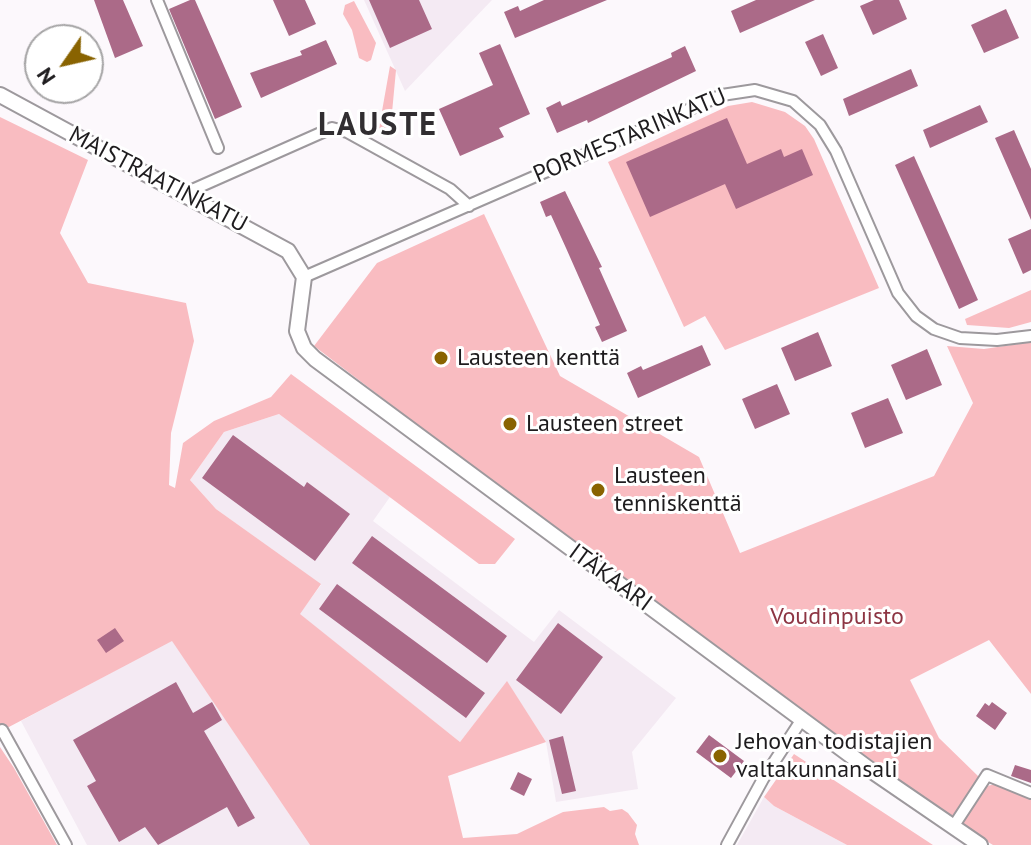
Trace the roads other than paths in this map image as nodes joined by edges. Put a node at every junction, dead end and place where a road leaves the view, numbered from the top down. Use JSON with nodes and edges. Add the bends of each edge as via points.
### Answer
{"nodes":[{"id":1,"x":157,"y":0,"type":"edge"},
{"id":2,"x":0,"y":95,"type":"edge"},
{"id":3,"x":218,"y":148,"type":"dead end"},
{"id":4,"x":183,"y":194,"type":"junction"},
{"id":5,"x":469,"y":206,"type":"junction"},
{"id":6,"x":304,"y":277,"type":"junction"},
{"id":7,"x":1031,"y":336,"type":"edge"},
{"id":8,"x":802,"y":719,"type":"junction"},
{"id":9,"x":2,"y":730,"type":"edge"},
{"id":10,"x":1031,"y":793,"type":"edge"},
{"id":11,"x":953,"y":827,"type":"junction"},
{"id":12,"x":66,"y":845,"type":"edge"},
{"id":13,"x":727,"y":845,"type":"edge"},
{"id":14,"x":980,"y":845,"type":"edge"}],
"edges":[{"from":1,"to":3,"type":"street"},
{"from":2,"to":4,"type":"street","name":"MAISTRAATINKATU"},
{"from":4,"to":5,"type":"street","via":[[332,128],[442,184]]},
{"from":4,"to":6,"type":"street","name":"MAISTRAATINKATU","via":[[288,251]]},
{"from":5,"to":6,"type":"street","name":"PORMESTARINKATU"},
{"from":5,"to":7,"type":"street","name":"PORMESTARINKATU","via":[[722,95],[742,90],[773,93],[802,107],[820,125],[898,293],[916,316],[960,338]]},
{"from":6,"to":8,"type":"street","name":"ITÄKAARI","via":[[297,331],[315,359]]},
{"from":8,"to":11,"type":"street","name":"ITÄKAARI"},
{"from":8,"to":13,"type":"street"},
{"from":9,"to":12,"type":"street"},
{"from":10,"to":11,"type":"street","via":[[987,775]]},
{"from":11,"to":14,"type":"street","name":"ITÄKAARI"}]}
